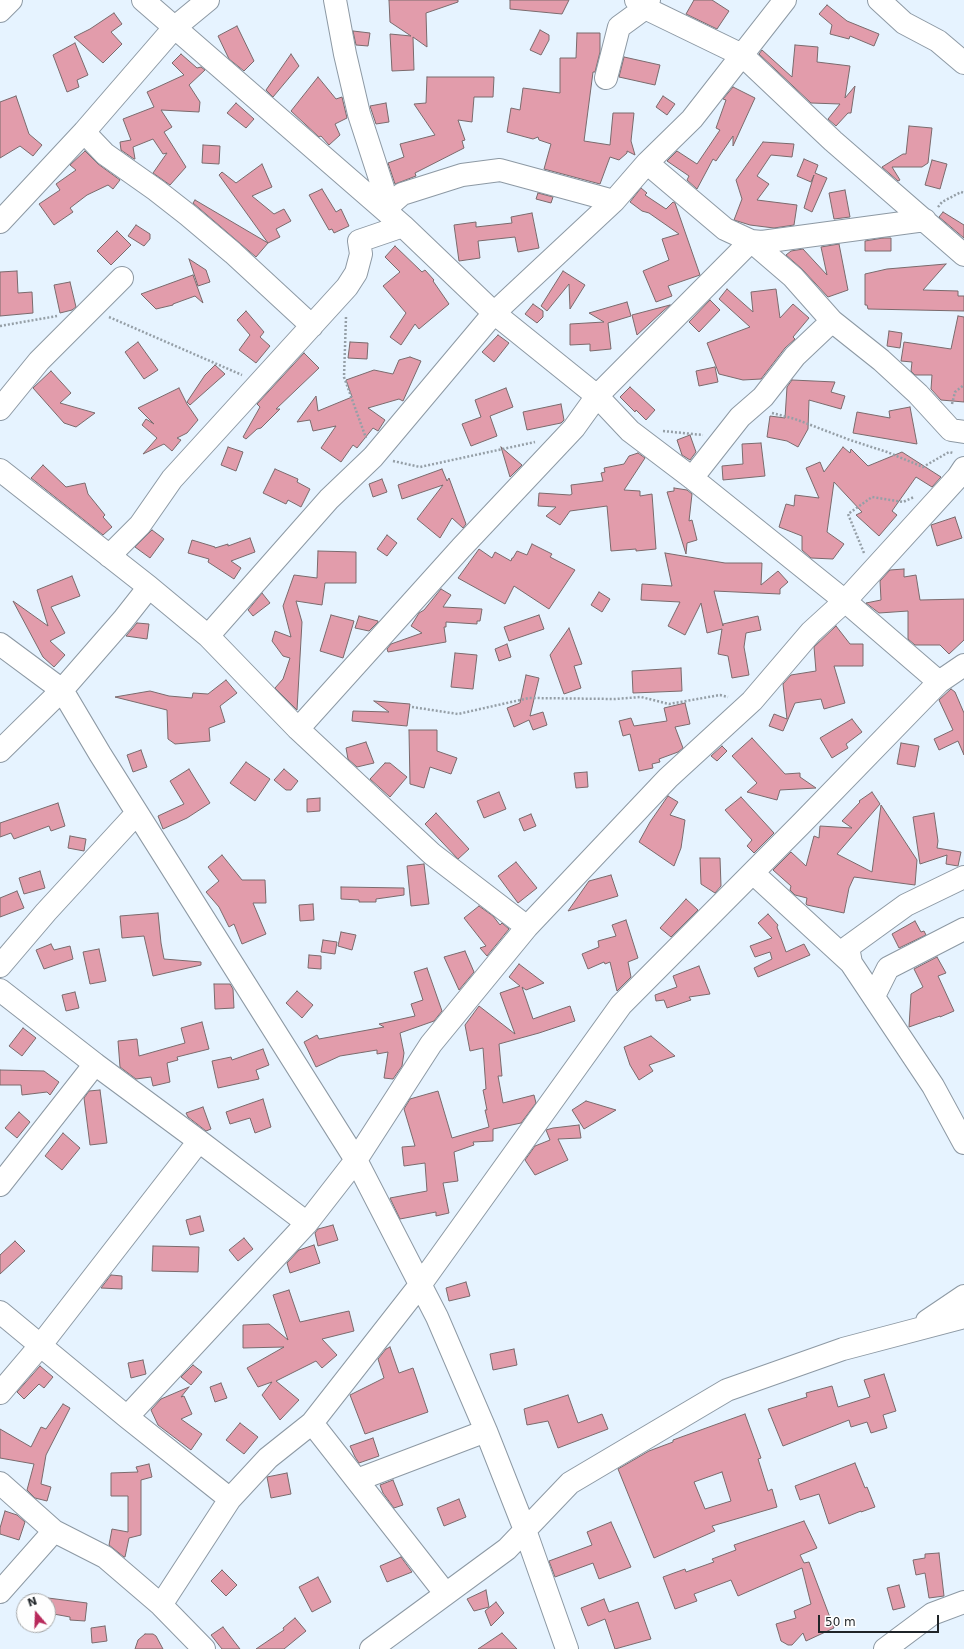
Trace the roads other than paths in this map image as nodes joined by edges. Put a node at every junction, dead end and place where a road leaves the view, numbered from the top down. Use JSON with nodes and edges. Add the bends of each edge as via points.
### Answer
{"nodes":[{"id":1,"x":11,"y":0,"type":"edge"},
{"id":2,"x":143,"y":0,"type":"edge"},
{"id":3,"x":208,"y":0,"type":"edge"},
{"id":4,"x":335,"y":0,"type":"edge"},
{"id":5,"x":785,"y":0,"type":"edge"},
{"id":6,"x":879,"y":0,"type":"edge"},
{"id":7,"x":643,"y":3,"type":"edge"},
{"id":8,"x":0,"y":11,"type":"edge"},
{"id":9,"x":174,"y":28,"type":"junction"},
{"id":10,"x":742,"y":55,"type":"junction"},
{"id":11,"x":964,"y":63,"type":"edge"},
{"id":12,"x":606,"y":78,"type":"dead end"},
{"id":13,"x":84,"y":132,"type":"junction"},
{"id":14,"x":647,"y":163,"type":"junction"},
{"id":15,"x":614,"y":201,"type":"junction"},
{"id":16,"x":385,"y":209,"type":"junction"},
{"id":17,"x":925,"y":220,"type":"junction"},
{"id":18,"x":0,"y":222,"type":"edge"},
{"id":19,"x":403,"y":226,"type":"junction"},
{"id":20,"x":751,"y":241,"type":"junction"},
{"id":21,"x":964,"y":255,"type":"edge"},
{"id":22,"x":122,"y":278,"type":"dead end"},
{"id":23,"x":494,"y":314,"type":"junction"},
{"id":24,"x":832,"y":321,"type":"junction"},
{"id":25,"x":312,"y":326,"type":"junction"},
{"id":26,"x":597,"y":396,"type":"junction"},
{"id":27,"x":0,"y":408,"type":"edge"},
{"id":28,"x":964,"y":432,"type":"edge"},
{"id":29,"x":964,"y":468,"type":"edge"},
{"id":30,"x":0,"y":470,"type":"edge"},
{"id":31,"x":692,"y":478,"type":"junction"},
{"id":32,"x":109,"y":556,"type":"junction"},
{"id":33,"x":149,"y":587,"type":"junction"},
{"id":34,"x":845,"y":601,"type":"junction"},
{"id":35,"x":208,"y":636,"type":"junction"},
{"id":36,"x":0,"y":644,"type":"edge"},
{"id":37,"x":964,"y":665,"type":"edge"},
{"id":38,"x":939,"y":682,"type":"junction"},
{"id":39,"x":62,"y":690,"type":"junction"},
{"id":40,"x":298,"y":729,"type":"junction"},
{"id":41,"x":0,"y":752,"type":"edge"},
{"id":42,"x":137,"y":813,"type":"junction"},
{"id":43,"x":753,"y":873,"type":"junction"},
{"id":44,"x":964,"y":877,"type":"edge"},
{"id":45,"x":527,"y":927,"type":"junction"},
{"id":46,"x":964,"y":929,"type":"edge"},
{"id":47,"x":851,"y":963,"type":"junction"},
{"id":48,"x":0,"y":966,"type":"edge"},
{"id":49,"x":0,"y":990,"type":"edge"},
{"id":50,"x":874,"y":996,"type":"junction"},
{"id":51,"x":95,"y":1064,"type":"junction"},
{"id":52,"x":199,"y":1141,"type":"junction"},
{"id":53,"x":964,"y":1143,"type":"edge"},
{"id":54,"x":356,"y":1160,"type":"junction"},
{"id":55,"x":0,"y":1185,"type":"edge"},
{"id":56,"x":307,"y":1223,"type":"junction"},
{"id":57,"x":420,"y":1285,"type":"junction"},
{"id":58,"x":964,"y":1296,"type":"edge"},
{"id":59,"x":0,"y":1312,"type":"edge"},
{"id":60,"x":964,"y":1317,"type":"edge"},
{"id":61,"x":912,"y":1331,"type":"junction"},
{"id":62,"x":40,"y":1346,"type":"junction"},
{"id":63,"x":0,"y":1393,"type":"edge"},
{"id":64,"x":127,"y":1417,"type":"junction"},
{"id":65,"x":312,"y":1423,"type":"junction"},
{"id":66,"x":486,"y":1431,"type":"junction"},
{"id":67,"x":357,"y":1480,"type":"junction"},
{"id":68,"x":0,"y":1483,"type":"edge"},
{"id":69,"x":230,"y":1499,"type":"junction"},
{"id":70,"x":525,"y":1530,"type":"junction"},
{"id":71,"x":54,"y":1531,"type":"junction"},
{"id":72,"x":0,"y":1592,"type":"edge"},
{"id":73,"x":445,"y":1593,"type":"junction"},
{"id":74,"x":964,"y":1602,"type":"edge"},
{"id":75,"x":161,"y":1605,"type":"junction"},
{"id":76,"x":397,"y":1640,"type":"edge"},
{"id":77,"x":204,"y":1649,"type":"edge"},
{"id":78,"x":371,"y":1649,"type":"edge"},
{"id":79,"x":567,"y":1649,"type":"edge"},
{"id":80,"x":885,"y":1649,"type":"edge"}],
"edges":[{"from":1,"to":8,"type":"street"},
{"from":2,"to":9,"type":"street"},
{"from":3,"to":9,"type":"street"},
{"from":4,"to":16,"type":"street","via":[[345,54],[382,188]]},
{"from":5,"to":10,"type":"street"},
{"from":6,"to":11,"type":"street","via":[[904,23],[938,41]]},
{"from":7,"to":10,"type":"street"},
{"from":7,"to":12,"type":"street","via":[[619,26]]},
{"from":9,"to":13,"type":"street"},
{"from":9,"to":16,"type":"street"},
{"from":10,"to":14,"type":"street","via":[[692,119]]},
{"from":10,"to":17,"type":"street","via":[[833,141]]},
{"from":13,"to":18,"type":"street"},
{"from":13,"to":25,"type":"street","via":[[105,154],[156,190],[233,253]]},
{"from":14,"to":15,"type":"street"},
{"from":14,"to":20,"type":"street","via":[[725,229]]},
{"from":15,"to":16,"type":"street","via":[[500,170],[462,175],[402,194]]},
{"from":15,"to":23,"type":"street"},
{"from":16,"to":19,"type":"street"},
{"from":17,"to":20,"type":"street","via":[[762,242]]},
{"from":17,"to":21,"type":"street"},
{"from":19,"to":23,"type":"street"},
{"from":19,"to":25,"type":"street","via":[[359,241],[361,254],[356,273],[347,287]]},
{"from":20,"to":24,"type":"street","via":[[793,277]]},
{"from":20,"to":26,"type":"street"},
{"from":22,"to":27,"type":"street","via":[[39,362]]},
{"from":23,"to":26,"type":"street"},
{"from":23,"to":35,"type":"street","via":[[373,457],[329,499]]},
{"from":24,"to":28,"type":"street","via":[[881,360],[918,394],[951,430]]},
{"from":24,"to":31,"type":"street","via":[[795,356],[763,397],[740,417]]},
{"from":25,"to":32,"type":"street","via":[[172,479],[140,525]]},
{"from":26,"to":31,"type":"street","via":[[630,431]]},
{"from":26,"to":40,"type":"street","via":[[574,428],[461,548]]},
{"from":29,"to":34,"type":"street"},
{"from":30,"to":32,"type":"street"},
{"from":31,"to":34,"type":"street"},
{"from":32,"to":33,"type":"street"},
{"from":33,"to":35,"type":"street"},
{"from":33,"to":39,"type":"street"},
{"from":34,"to":38,"type":"street"},
{"from":34,"to":45,"type":"street","via":[[811,632],[752,701],[668,778]]},
{"from":35,"to":40,"type":"street"},
{"from":36,"to":39,"type":"street"},
{"from":37,"to":38,"type":"street"},
{"from":38,"to":43,"type":"street"},
{"from":39,"to":41,"type":"street"},
{"from":39,"to":42,"type":"street"},
{"from":40,"to":45,"type":"street","via":[[432,854]]},
{"from":42,"to":48,"type":"street"},
{"from":42,"to":54,"type":"street"},
{"from":43,"to":47,"type":"street"},
{"from":43,"to":57,"type":"street","via":[[621,1006]]},
{"from":44,"to":47,"type":"street","via":[[906,905],[848,947]]},
{"from":45,"to":54,"type":"street","via":[[431,1044]]},
{"from":46,"to":50,"type":"street","via":[[888,968]]},
{"from":47,"to":50,"type":"street"},
{"from":49,"to":51,"type":"street"},
{"from":50,"to":53,"type":"street","via":[[933,1086]]},
{"from":51,"to":52,"type":"street"},
{"from":51,"to":55,"type":"street"},
{"from":52,"to":56,"type":"street"},
{"from":52,"to":62,"type":"street"},
{"from":54,"to":56,"type":"street"},
{"from":54,"to":57,"type":"street"},
{"from":56,"to":64,"type":"street"},
{"from":57,"to":65,"type":"street"},
{"from":57,"to":66,"type":"street"},
{"from":58,"to":61,"type":"street"},
{"from":59,"to":62,"type":"street"},
{"from":60,"to":61,"type":"street"},
{"from":61,"to":70,"type":"street","via":[[843,1349],[727,1390],[570,1483]]},
{"from":62,"to":63,"type":"street"},
{"from":62,"to":64,"type":"street"},
{"from":64,"to":69,"type":"street"},
{"from":65,"to":67,"type":"street"},
{"from":65,"to":69,"type":"street","via":[[268,1458]]},
{"from":66,"to":67,"type":"street"},
{"from":66,"to":70,"type":"street"},
{"from":67,"to":73,"type":"street"},
{"from":68,"to":71,"type":"street"},
{"from":69,"to":75,"type":"street"},
{"from":70,"to":73,"type":"street","via":[[507,1549]]},
{"from":70,"to":79,"type":"street"},
{"from":71,"to":72,"type":"street"},
{"from":71,"to":75,"type":"street","via":[[106,1557]]},
{"from":73,"to":76,"type":"street"},
{"from":74,"to":80,"type":"street","via":[[932,1614]]},
{"from":75,"to":77,"type":"street"},
{"from":76,"to":78,"type":"street"}]}
